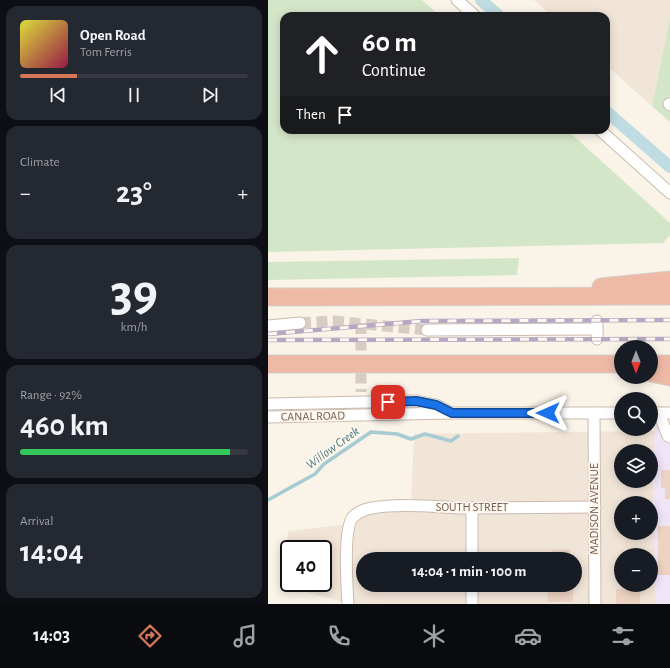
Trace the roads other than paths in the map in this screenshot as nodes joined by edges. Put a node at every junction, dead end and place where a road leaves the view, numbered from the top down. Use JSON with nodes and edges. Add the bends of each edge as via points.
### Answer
{"nodes":[{"id":1,"x":457,"y":0,"type":"edge"},
{"id":2,"x":470,"y":12,"type":"edge"},
{"id":3,"x":604,"y":134,"type":"edge"},
{"id":4,"x":670,"y":193,"type":"edge"},
{"id":5,"x":670,"y":280,"type":"edge"},
{"id":6,"x":503,"y":296,"type":"junction"},
{"id":7,"x":670,"y":296,"type":"edge"},
{"id":8,"x":268,"y":297,"type":"edge"},
{"id":9,"x":300,"y":323,"type":"tunnel mouth"},
{"id":10,"x":268,"y":326,"type":"edge"},
{"id":11,"x":427,"y":330,"type":"tunnel mouth"},
{"id":12,"x":597,"y":330,"type":"dead end"},
{"id":13,"x":268,"y":364,"type":"edge"},
{"id":14,"x":599,"y":364,"type":"junction"},
{"id":15,"x":614,"y":364,"type":"edge"},
{"id":16,"x":658,"y":364,"type":"edge"},
{"id":17,"x":670,"y":364,"type":"edge"},
{"id":18,"x":614,"y":367,"type":"edge"},
{"id":19,"x":658,"y":375,"type":"edge"},
{"id":20,"x":670,"y":377,"type":"edge"},
{"id":21,"x":268,"y":404,"type":"edge"},
{"id":22,"x":452,"y":413,"type":"junction"},
{"id":23,"x":594,"y":413,"type":"junction"},
{"id":24,"x":614,"y":413,"type":"edge"},
{"id":25,"x":660,"y":413,"type":"edge"},
{"id":26,"x":268,"y":417,"type":"edge"},
{"id":27,"x":670,"y":437,"type":"edge"},
{"id":28,"x":595,"y":507,"type":"junction"},
{"id":29,"x":472,"y":508,"type":"junction"},
{"id":30,"x":472,"y":552,"type":"edge"},
{"id":31,"x":472,"y":592,"type":"edge"},
{"id":32,"x":348,"y":604,"type":"edge"},
{"id":33,"x":472,"y":604,"type":"edge"},
{"id":34,"x":595,"y":604,"type":"edge"}],
"edges":[{"from":1,"to":2,"type":"street"},
{"from":3,"to":4,"type":"street"},
{"from":5,"to":6,"type":"highway"},
{"from":6,"to":7,"type":"highway"},
{"from":6,"to":8,"type":"highway"},
{"from":9,"to":10,"type":"street"},
{"from":11,"to":12,"type":"street"},
{"from":13,"to":14,"type":"highway"},
{"from":14,"to":15,"type":"highway"},
{"from":14,"to":18,"type":"highway"},
{"from":16,"to":17,"type":"highway"},
{"from":19,"to":20,"type":"highway"},
{"from":21,"to":22,"type":"street","via":[[361,397],[416,401],[436,405]]},
{"from":22,"to":23,"type":"street","name":"CANAL ROAD"},
{"from":22,"to":26,"type":"street","name":"CANAL ROAD"},
{"from":23,"to":24,"type":"street","name":"CANAL ROAD"},
{"from":23,"to":28,"type":"street","name":"MADISON AVENUE"},
{"from":25,"to":27,"type":"street"},
{"from":28,"to":29,"type":"street","name":"SOUTH STREET"},
{"from":28,"to":34,"type":"street","name":"MADISON AVENUE"},
{"from":29,"to":30,"type":"street"},
{"from":29,"to":32,"type":"street","name":"SOUTH STREET","via":[[385,506],[361,511],[353,517],[347,540]]},
{"from":31,"to":33,"type":"street"}]}
